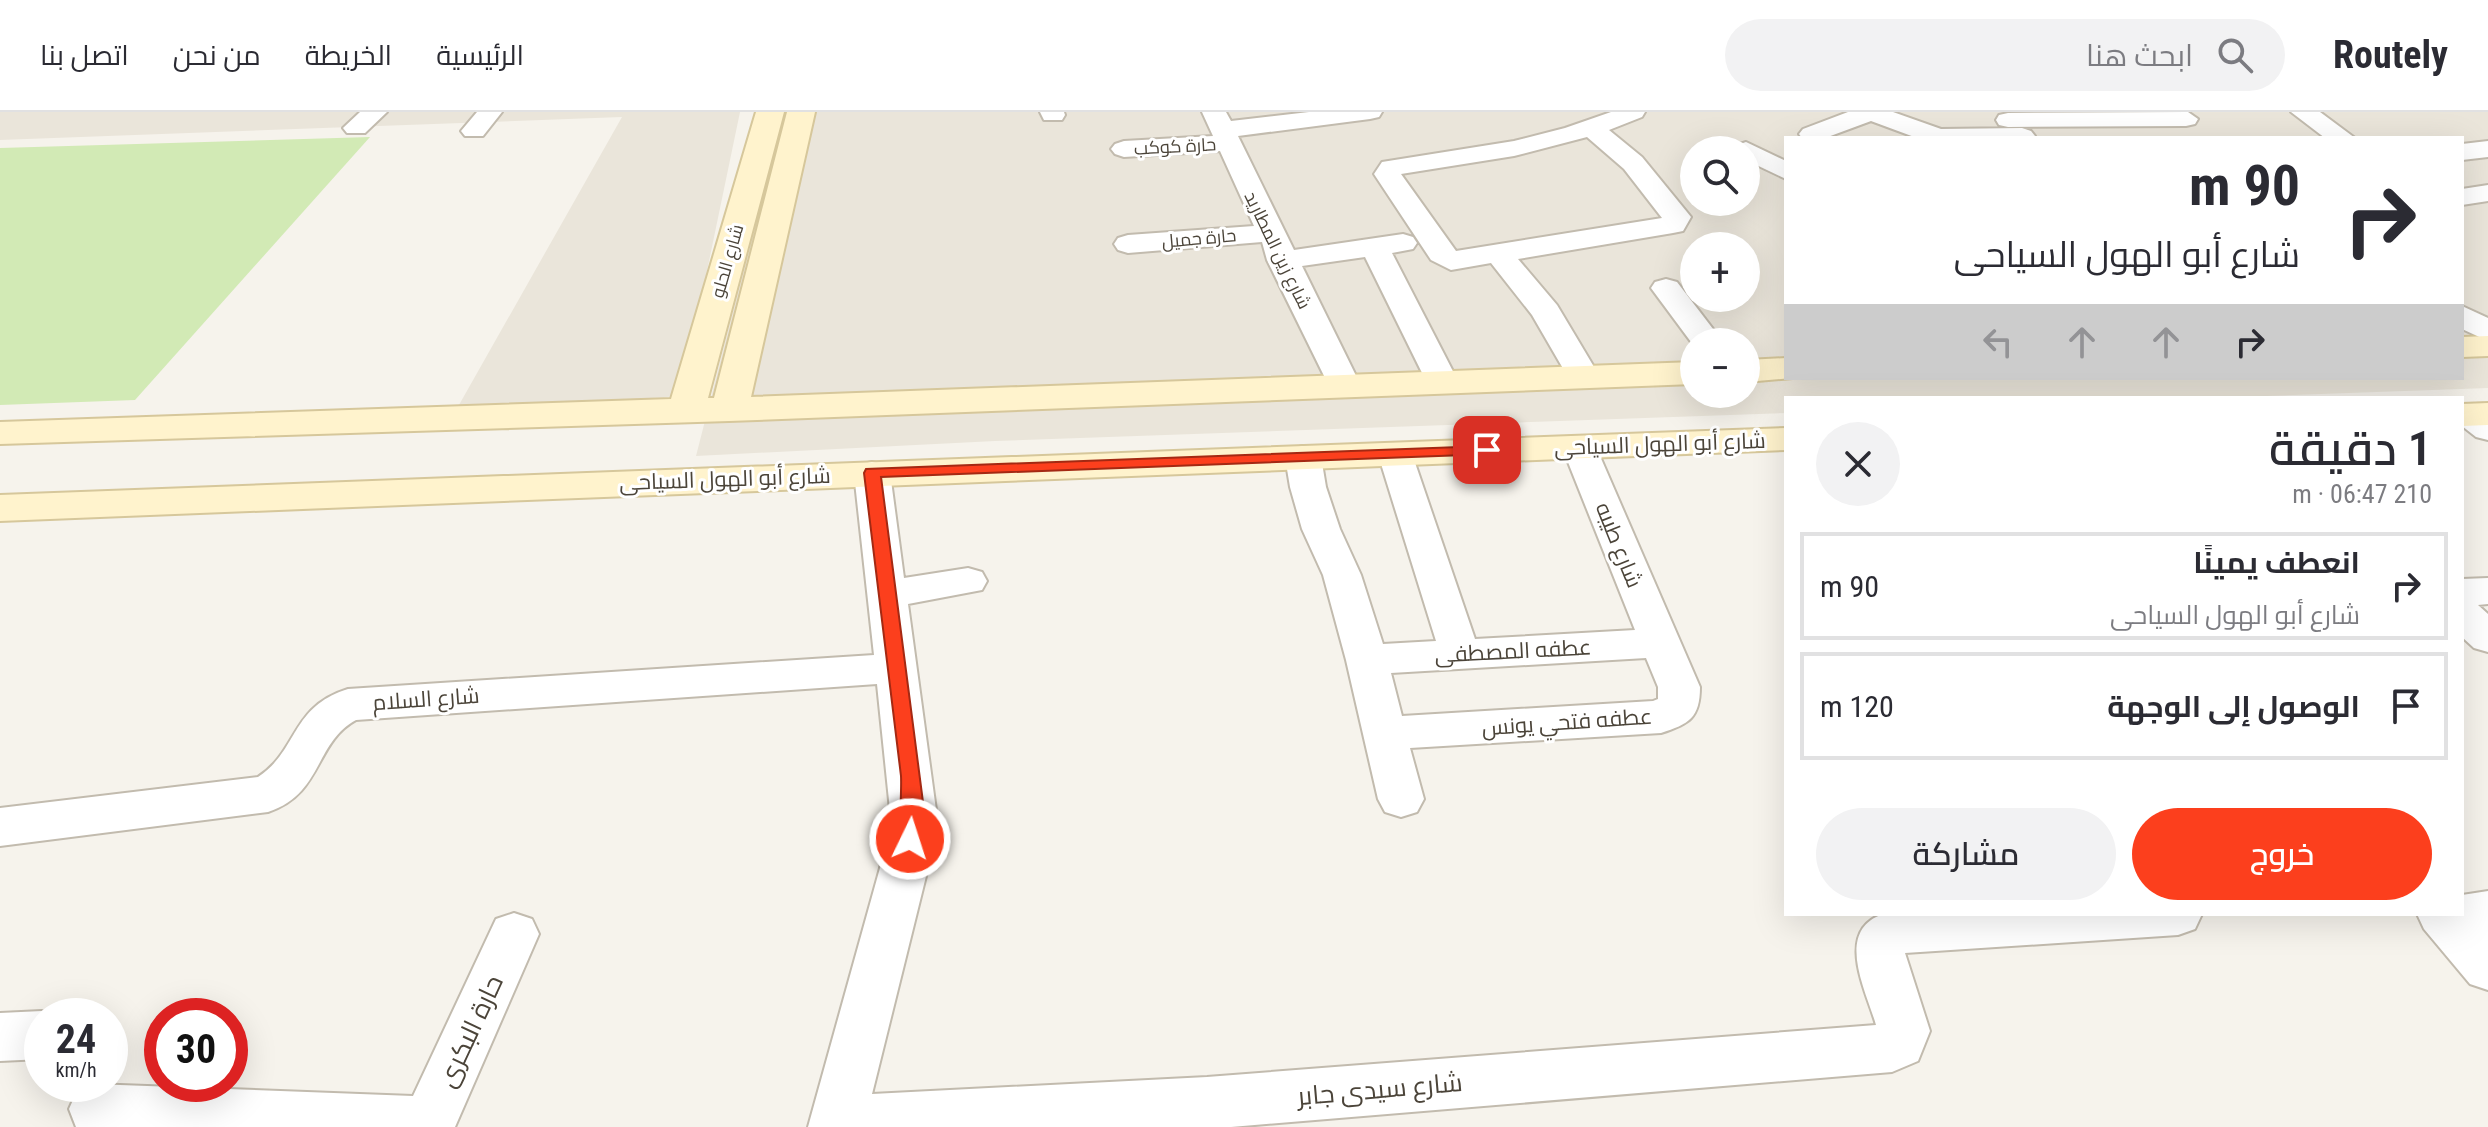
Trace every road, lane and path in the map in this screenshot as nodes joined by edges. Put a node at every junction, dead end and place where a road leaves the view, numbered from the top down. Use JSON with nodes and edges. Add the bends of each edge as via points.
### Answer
{"nodes":[{"id":1,"x":770,"y":112,"type":"edge"},
{"id":2,"x":801,"y":112,"type":"edge"},
{"id":3,"x":1370,"y":112,"type":"edge"},
{"id":4,"x":1633,"y":112,"type":"edge"},
{"id":5,"x":1870,"y":112,"type":"edge"},
{"id":6,"x":1932,"y":112,"type":"edge"},
{"id":7,"x":2303,"y":112,"type":"edge"},
{"id":8,"x":2181,"y":116,"type":"edge"},
{"id":9,"x":2014,"y":126,"type":"edge"},
{"id":10,"x":1221,"y":128,"type":"edge"},
{"id":11,"x":1594,"y":130,"type":"junction"},
{"id":12,"x":1812,"y":134,"type":"dead end"},
{"id":13,"x":1939,"y":136,"type":"edge"},
{"id":14,"x":1949,"y":136,"type":"edge"},
{"id":15,"x":1961,"y":136,"type":"edge"},
{"id":16,"x":2208,"y":136,"type":"edge"},
{"id":17,"x":2339,"y":136,"type":"edge"},
{"id":18,"x":1760,"y":145,"type":"edge"},
{"id":19,"x":1784,"y":147,"type":"edge"},
{"id":20,"x":1124,"y":149,"type":"dead end"},
{"id":21,"x":2488,"y":149,"type":"edge"},
{"id":22,"x":2464,"y":152,"type":"edge"},
{"id":23,"x":1760,"y":155,"type":"edge"},
{"id":24,"x":1784,"y":170,"type":"edge"},
{"id":25,"x":2488,"y":193,"type":"edge"},
{"id":26,"x":2464,"y":197,"type":"edge"},
{"id":27,"x":1269,"y":233,"type":"junction"},
{"id":28,"x":1430,"y":239,"type":"junction"},
{"id":29,"x":1128,"y":244,"type":"dead end"},
{"id":30,"x":1375,"y":247,"type":"junction"},
{"id":31,"x":1500,"y":255,"type":"junction"},
{"id":32,"x":1282,"y":260,"type":"junction"},
{"id":33,"x":1666,"y":288,"type":"dead end"},
{"id":34,"x":2464,"y":316,"type":"edge"},
{"id":35,"x":1696,"y":328,"type":"edge"},
{"id":36,"x":748,"y":330,"type":"junction"},
{"id":37,"x":2488,"y":332,"type":"edge"},
{"id":38,"x":705,"y":334,"type":"junction"},
{"id":39,"x":2488,"y":346,"type":"edge"},
{"id":40,"x":2464,"y":347,"type":"edge"},
{"id":41,"x":1784,"y":369,"type":"edge"},
{"id":42,"x":1760,"y":370,"type":"edge"},
{"id":43,"x":1680,"y":378,"type":"edge"},
{"id":44,"x":1443,"y":383,"type":"junction"},
{"id":45,"x":1345,"y":386,"type":"junction"},
{"id":46,"x":1617,"y":403,"type":"junction"},
{"id":47,"x":729,"y":410,"type":"junction"},
{"id":48,"x":686,"y":411,"type":"junction"},
{"id":49,"x":0,"y":433,"type":"edge"},
{"id":50,"x":1784,"y":439,"type":"edge"},
{"id":51,"x":1579,"y":447,"type":"junction"},
{"id":52,"x":1395,"y":454,"type":"junction"},
{"id":53,"x":1303,"y":457,"type":"junction"},
{"id":54,"x":872,"y":473,"type":"junction"},
{"id":55,"x":0,"y":508,"type":"edge"},
{"id":56,"x":968,"y":581,"type":"dead end"},
{"id":57,"x":2488,"y":591,"type":"edge"},
{"id":58,"x":2464,"y":592,"type":"edge"},
{"id":59,"x":888,"y":594,"type":"junction"},
{"id":60,"x":2464,"y":615,"type":"edge"},
{"id":61,"x":2488,"y":638,"type":"edge"},
{"id":62,"x":1660,"y":643,"type":"junction"},
{"id":63,"x":1460,"y":654,"type":"junction"},
{"id":64,"x":1367,"y":660,"type":"junction"},
{"id":65,"x":897,"y":668,"type":"junction"},
{"id":66,"x":1386,"y":733,"type":"junction"},
{"id":67,"x":1401,"y":799,"type":"dead end"},
{"id":68,"x":0,"y":827,"type":"edge"},
{"id":69,"x":2148,"y":916,"type":"edge"},
{"id":70,"x":2459,"y":916,"type":"edge"},
{"id":71,"x":514,"y":934,"type":"dead end"},
{"id":72,"x":2488,"y":968,"type":"edge"},
{"id":73,"x":24,"y":1036,"type":"edge"},
{"id":74,"x":0,"y":1037,"type":"edge"},
{"id":75,"x":95,"y":1107,"type":"edge"},
{"id":76,"x":1207,"y":1115,"type":"edge"},
{"id":77,"x":428,"y":1125,"type":"edge"},
{"id":78,"x":836,"y":1125,"type":"edge"}],
"edges":[{"from":1,"to":38,"type":"main road","name":"شارع الحلو"},
{"from":2,"to":36,"type":"main road","name":"شارع الحلو"},
{"from":3,"to":10,"type":"street","name":"حارة كوكب"},
{"from":4,"to":11,"type":"street"},
{"from":5,"to":12,"type":"street"},
{"from":5,"to":13,"type":"street"},
{"from":6,"to":14,"type":"street"},
{"from":7,"to":17,"type":"street"},
{"from":8,"to":9,"type":"street"},
{"from":8,"to":16,"type":"street"},
{"from":9,"to":15,"type":"street"},
{"from":10,"to":20,"type":"street","name":"حارة كوكب"},
{"from":10,"to":27,"type":"street","name":"شارع زين المطاريد"},
{"from":11,"to":28,"type":"street","via":[[1496,164],[1391,168],[1387,176]]},
{"from":11,"to":31,"type":"street","via":[[1633,163],[1677,222]]},
{"from":18,"to":19,"type":"street"},
{"from":21,"to":22,"type":"street"},
{"from":23,"to":24,"type":"street"},
{"from":25,"to":26,"type":"street"},
{"from":27,"to":29,"type":"street","name":"حارة جميل"},
{"from":27,"to":32,"type":"street","name":"شارع زين المطاريد"},
{"from":28,"to":30,"type":"street"},
{"from":28,"to":31,"type":"street","via":[[1451,261]]},
{"from":30,"to":32,"type":"street"},
{"from":30,"to":44,"type":"street"},
{"from":31,"to":46,"type":"street"},
{"from":32,"to":45,"type":"street","name":"شارع زين المطاريد"},
{"from":33,"to":35,"type":"street"},
{"from":34,"to":37,"type":"street"},
{"from":36,"to":38,"type":"main road"},
{"from":36,"to":47,"type":"main road","name":"شارع الحلو"},
{"from":38,"to":48,"type":"main road","name":"شارع الحلو"},
{"from":39,"to":40,"type":"main road"},
{"from":41,"to":42,"type":"main road"},
{"from":43,"to":46,"type":"main road","name":"شارع أبو الهول السياحى"},
{"from":44,"to":45,"type":"main road","name":"شارع أبو الهول السياحى"},
{"from":44,"to":46,"type":"main road","name":"شارع أبو الهول السياحى"},
{"from":45,"to":47,"type":"main road","name":"شارع أبو الهول السياحى"},
{"from":46,"to":50,"type":"main road","name":"شارع أبو الهول السياحى"},
{"from":46,"to":51,"type":"main road","name":"شارع أبو الهول السياحى"},
{"from":47,"to":48,"type":"main road","name":"شارع أبو الهول السياحى"},
{"from":48,"to":49,"type":"main road","name":"شارع أبو الهول السياحى"},
{"from":51,"to":52,"type":"main road","name":"شارع أبو الهول السياحى"},
{"from":51,"to":62,"type":"street","name":"شارع طيبه"},
{"from":52,"to":53,"type":"main road","name":"شارع أبو الهول السياحى"},
{"from":52,"to":63,"type":"street"},
{"from":53,"to":54,"type":"main road","name":"شارع أبو الهول السياحى"},
{"from":53,"to":64,"type":"street","via":[[1321,529],[1342,575]]},
{"from":54,"to":55,"type":"main road","name":"شارع أبو الهول السياحى"},
{"from":54,"to":59,"type":"street","name":"شارع سيدى جابر"},
{"from":56,"to":59,"type":"street"},
{"from":57,"to":58,"type":"street"},
{"from":59,"to":65,"type":"street","name":"شارع سيدى جابر"},
{"from":60,"to":61,"type":"street"},
{"from":62,"to":63,"type":"street","name":"عطفه المصطفى"},
{"from":62,"to":66,"type":"street","name":"عطفه فتحي يونس","via":[[1681,697],[1679,706],[1661,717]]},
{"from":63,"to":64,"type":"street","name":"عطفه المصطفى"},
{"from":64,"to":66,"type":"street"},
{"from":65,"to":68,"type":"street","name":"شارع السلام","via":[[348,705],[327,716],[285,784],[268,794]]},
{"from":65,"to":78,"type":"street","name":"شارع سيدى جابر","via":[[911,776],[910,839]]},
{"from":66,"to":67,"type":"street"},
{"from":69,"to":76,"type":"street","name":"شارع سيدى جابر","via":[[1889,933],[1879,949],[1903,1038],[1892,1048]]},
{"from":70,"to":72,"type":"street"},
{"from":71,"to":77,"type":"street","name":"حارة البكرى"},
{"from":73,"to":74,"type":"street"},
{"from":75,"to":77,"type":"street"},
{"from":76,"to":78,"type":"street","name":"شارع سيدى جابر"}]}
